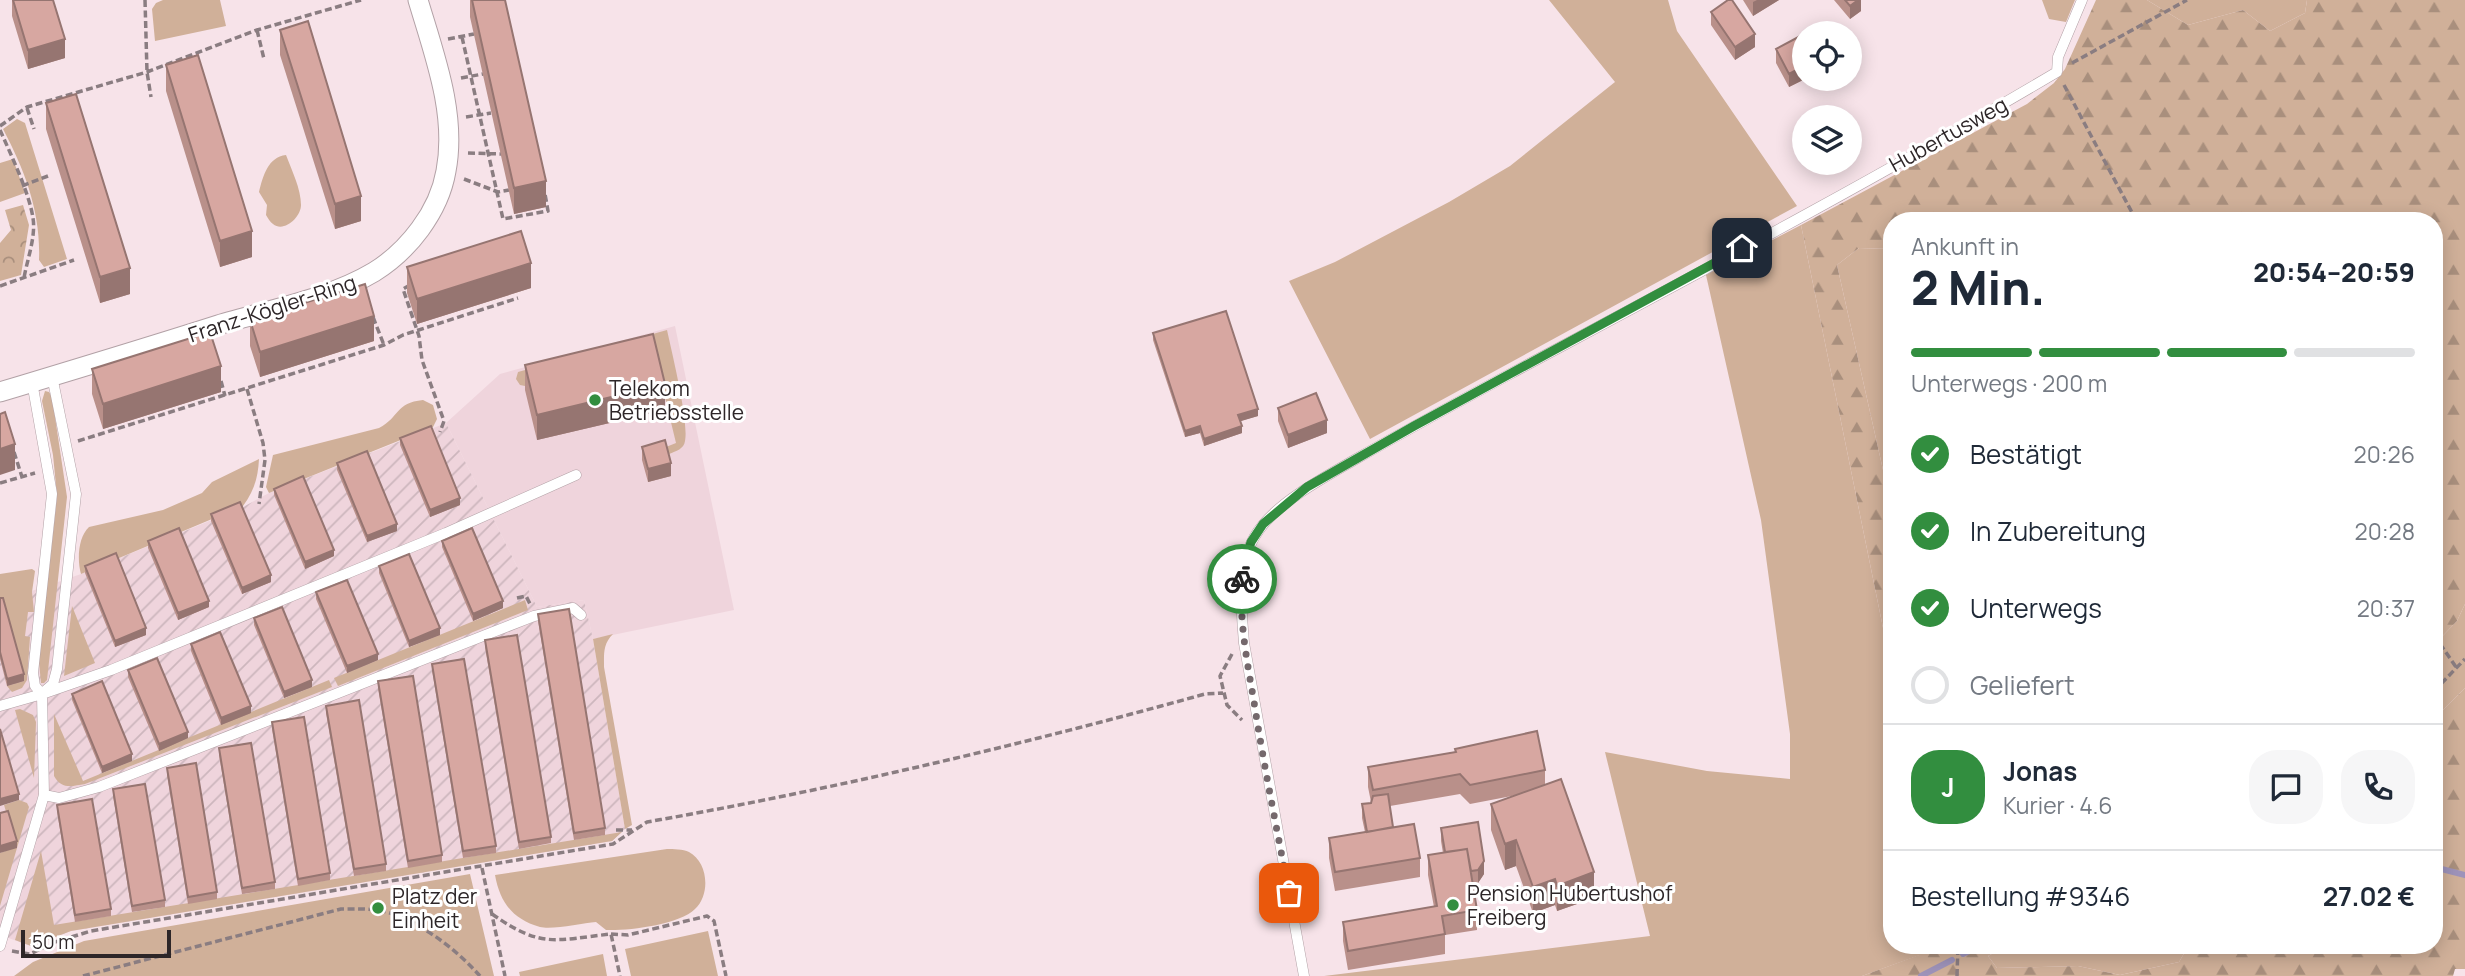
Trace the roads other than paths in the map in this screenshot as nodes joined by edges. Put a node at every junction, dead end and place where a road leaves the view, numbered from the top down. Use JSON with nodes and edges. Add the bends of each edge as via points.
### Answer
{"nodes":[{"id":1,"x":418,"y":0,"type":"edge"},
{"id":2,"x":2082,"y":0,"type":"edge"},
{"id":3,"x":52,"y":376,"type":"junction"},
{"id":4,"x":32,"y":382,"type":"junction"},
{"id":5,"x":0,"y":392,"type":"edge"},
{"id":6,"x":576,"y":475,"type":"dead end"},
{"id":7,"x":580,"y":615,"type":"dead end"},
{"id":8,"x":42,"y":694,"type":"junction"},
{"id":9,"x":0,"y":706,"type":"edge"},
{"id":10,"x":44,"y":795,"type":"junction"},
{"id":11,"x":5,"y":948,"type":"edge"},
{"id":12,"x":1304,"y":976,"type":"edge"}],
"edges":[{"from":1,"to":3,"type":"street","name":"Franz-Kögler-Ring","via":[[437,67],[449,151],[437,199],[416,234],[392,258],[356,281]]},
{"from":2,"to":12,"type":"lane","name":"Hubertusweg","via":[[2058,57],[2057,72],[1414,426],[1307,487],[1263,524],[1243,568],[1244,643]]},
{"from":3,"to":4,"type":"street","name":"Franz-Kögler-Ring"},
{"from":3,"to":8,"type":"lane","via":[[76,494],[57,669],[53,684]]},
{"from":4,"to":5,"type":"street","name":"Franz-Kögler-Ring"},
{"from":4,"to":8,"type":"lane","via":[[52,494],[33,673]]},
{"from":6,"to":8,"type":"lane","via":[[359,569]]},
{"from":7,"to":10,"type":"lane","via":[[566,608],[534,616],[99,787],[59,798]]},
{"from":8,"to":9,"type":"lane"},
{"from":8,"to":10,"type":"lane"},
{"from":10,"to":11,"type":"lane"}]}
